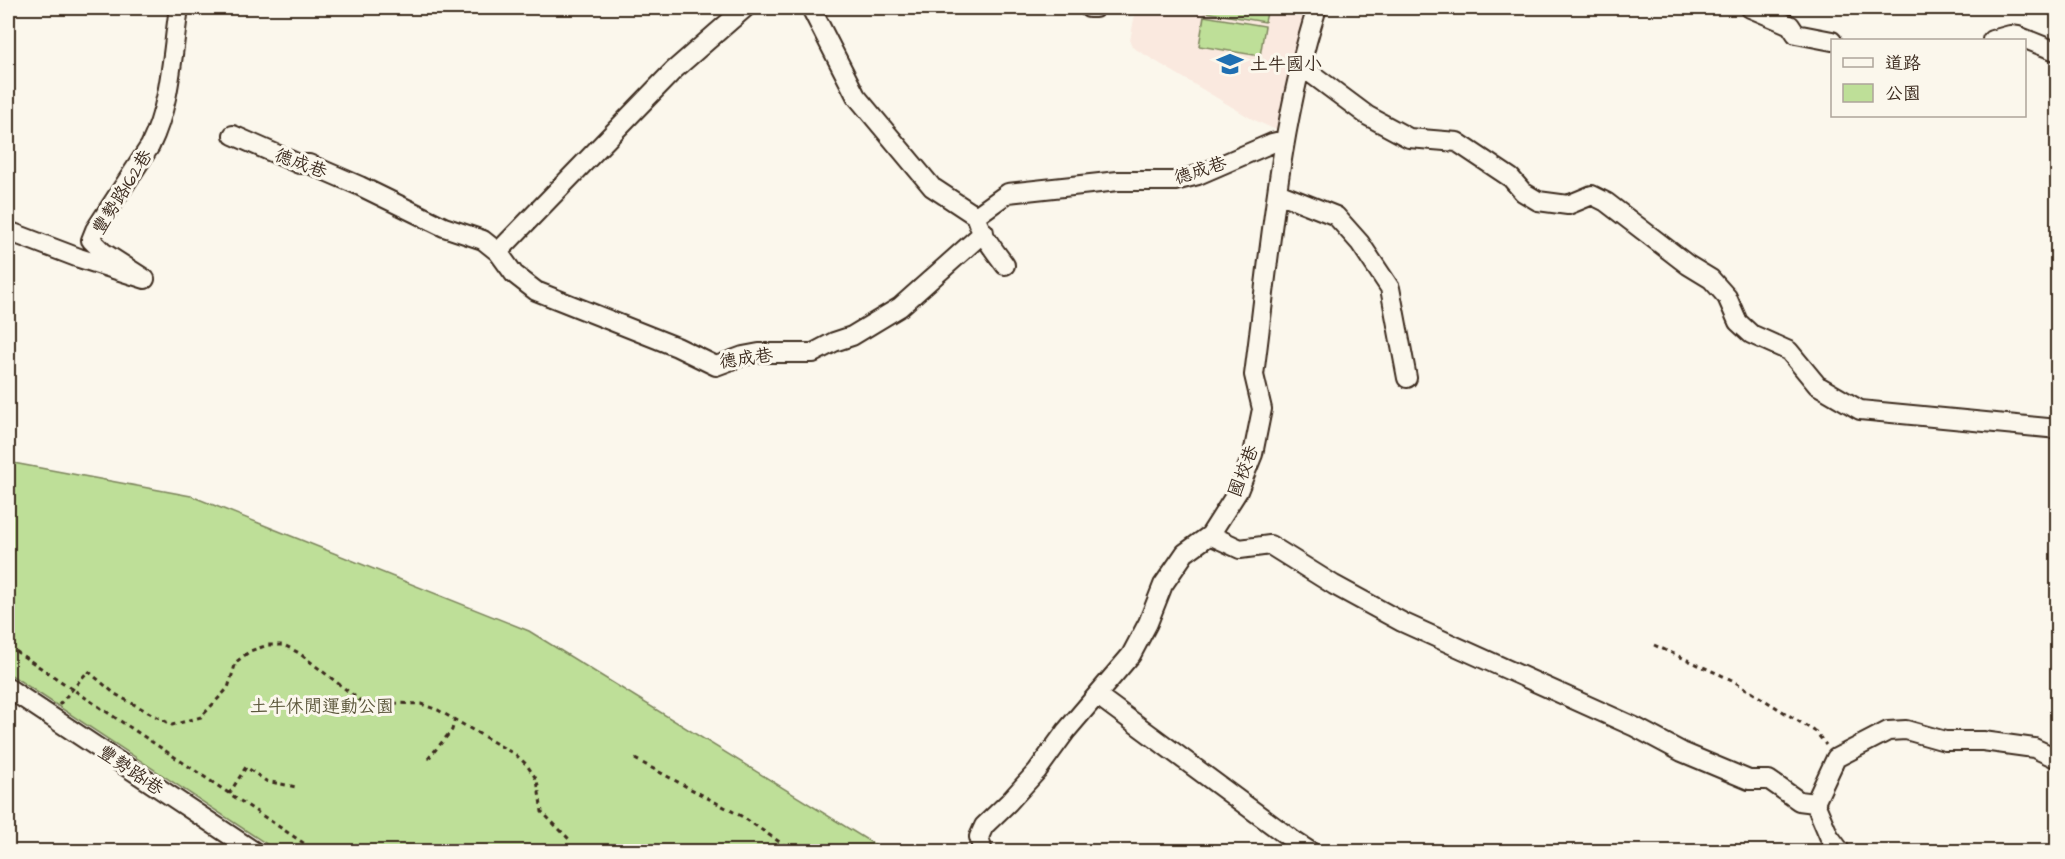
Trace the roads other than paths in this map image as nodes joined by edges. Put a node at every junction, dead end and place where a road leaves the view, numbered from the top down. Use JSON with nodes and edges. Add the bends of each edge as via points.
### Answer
{"nodes":[{"id":1,"x":179,"y":8,"type":"edge"},
{"id":2,"x":745,"y":8,"type":"edge"},
{"id":3,"x":811,"y":8,"type":"edge"},
{"id":4,"x":1089,"y":8,"type":"edge"},
{"id":5,"x":1095,"y":8,"type":"edge"},
{"id":6,"x":1317,"y":8,"type":"edge"},
{"id":7,"x":1750,"y":8,"type":"edge"},
{"id":8,"x":1995,"y":39,"type":"edge"},
{"id":9,"x":2026,"y":39,"type":"edge"},
{"id":10,"x":2026,"y":39,"type":"edge"},
{"id":11,"x":1831,"y":41,"type":"edge"},
{"id":12,"x":2058,"y":52,"type":"edge"},
{"id":13,"x":1301,"y":66,"type":"junction"},
{"id":14,"x":233,"y":135,"type":"dead end"},
{"id":15,"x":1285,"y":140,"type":"junction"},
{"id":16,"x":1278,"y":194,"type":"junction"},
{"id":17,"x":980,"y":224,"type":"junction"},
{"id":18,"x":8,"y":231,"type":"edge"},
{"id":19,"x":498,"y":252,"type":"junction"},
{"id":20,"x":1005,"y":265,"type":"dead end"},
{"id":21,"x":1407,"y":378,"type":"dead end"},
{"id":22,"x":2058,"y":429,"type":"edge"},
{"id":23,"x":1210,"y":535,"type":"junction"},
{"id":24,"x":8,"y":688,"type":"edge"},
{"id":25,"x":1098,"y":696,"type":"junction"},
{"id":26,"x":2058,"y":759,"type":"edge"},
{"id":27,"x":1815,"y":803,"type":"junction"},
{"id":28,"x":255,"y":852,"type":"edge"},
{"id":29,"x":982,"y":852,"type":"edge"},
{"id":30,"x":1311,"y":852,"type":"edge"},
{"id":31,"x":1840,"y":852,"type":"edge"}],
"edges":[{"from":1,"to":18,"type":"street","name":"豐勢路162巷","via":[[158,132],[91,240],[145,279]]},
{"from":2,"to":19,"type":"street","via":[[674,70]]},
{"from":3,"to":17,"type":"street","via":[[856,96],[932,187]]},
{"from":4,"to":5,"type":"street"},
{"from":6,"to":13,"type":"street","name":"國校巷"},
{"from":7,"to":11,"type":"street","via":[[1790,25],[1796,34]]},
{"from":8,"to":9,"type":"street","via":[[2010,34]]},
{"from":10,"to":12,"type":"street"},
{"from":13,"to":15,"type":"street","name":"國校巷"},
{"from":13,"to":22,"type":"street","via":[[1368,116],[1409,138],[1457,142],[1538,201],[1568,205],[1592,195],[1605,202],[1711,279],[1726,297],[1738,322],[1751,334],[1789,351],[1817,385],[1860,410]]},
{"from":14,"to":19,"type":"street","name":"德成巷","via":[[360,186],[444,227],[483,240]]},
{"from":15,"to":16,"type":"street","name":"國校巷"},
{"from":15,"to":17,"type":"street","name":"德成巷","via":[[1175,181],[1118,181],[1008,193]]},
{"from":16,"to":21,"type":"street","via":[[1336,216],[1360,243],[1390,288]]},
{"from":16,"to":23,"type":"street","name":"國校巷","via":[[1254,375],[1262,409],[1253,454],[1238,491]]},
{"from":17,"to":19,"type":"street","name":"德成巷","via":[[900,307],[852,336],[813,353],[759,353],[716,366],[536,291],[514,274]]},
{"from":17,"to":20,"type":"street"},
{"from":23,"to":25,"type":"street","name":"國校巷","via":[[1185,553],[1163,585],[1131,655]]},
{"from":23,"to":27,"type":"street","via":[[1240,549],[1270,545],[1402,622],[1682,752],[1749,780],[1769,780],[1799,801]]},
{"from":24,"to":28,"type":"street","name":"豐勢路1巷"},
{"from":25,"to":29,"type":"street","name":"國校巷","via":[[984,826],[979,837]]},
{"from":25,"to":30,"type":"street"},
{"from":26,"to":27,"type":"street","via":[[2034,748],[1945,741],[1906,730],[1888,731],[1836,758]]},
{"from":27,"to":31,"type":"street"}]}
